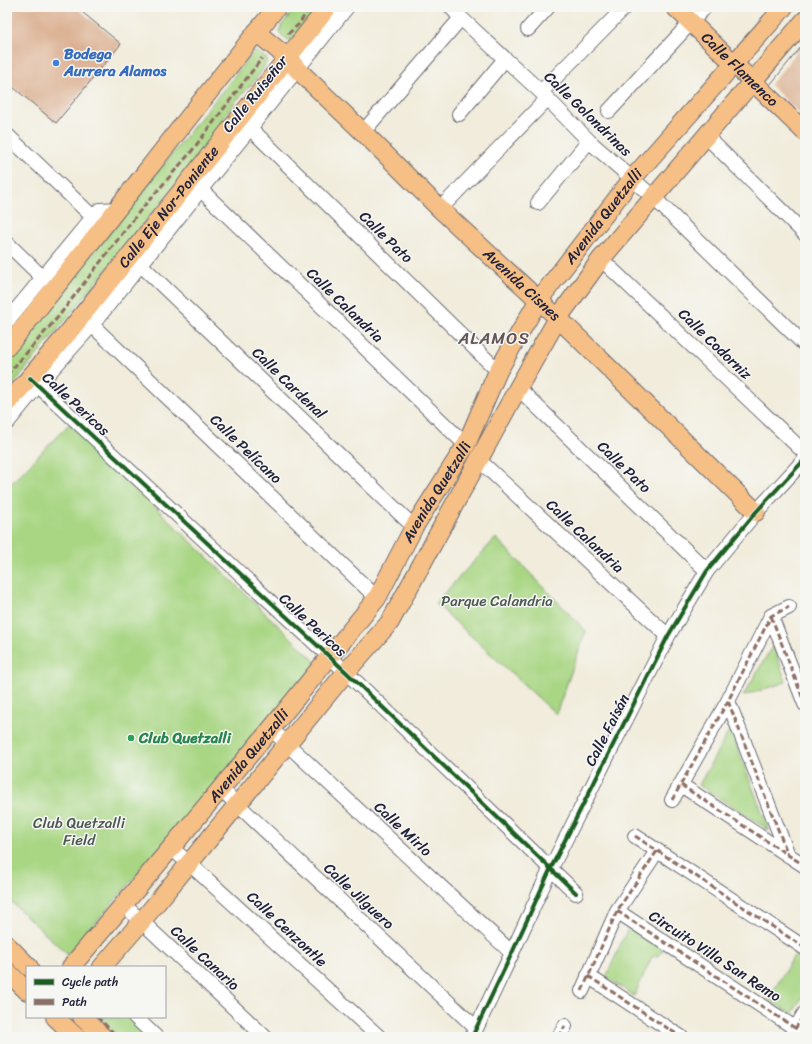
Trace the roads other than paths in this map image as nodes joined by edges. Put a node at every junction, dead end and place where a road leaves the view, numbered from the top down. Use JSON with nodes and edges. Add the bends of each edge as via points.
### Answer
{"nodes":[{"id":1,"x":277,"y":7,"type":"edge"},
{"id":2,"x":328,"y":7,"type":"edge"},
{"id":3,"x":347,"y":7,"type":"edge"},
{"id":4,"x":548,"y":7,"type":"edge"},
{"id":5,"x":625,"y":7,"type":"edge"},
{"id":6,"x":675,"y":7,"type":"edge"},
{"id":7,"x":705,"y":7,"type":"edge"},
{"id":8,"x":784,"y":7,"type":"edge"},
{"id":9,"x":457,"y":11,"type":"edge"},
{"id":10,"x":805,"y":20,"type":"edge"},
{"id":11,"x":691,"y":23,"type":"junction"},
{"id":12,"x":528,"y":29,"type":"dead end"},
{"id":13,"x":256,"y":32,"type":"junction"},
{"id":14,"x":505,"y":59,"type":"junction"},
{"id":15,"x":292,"y":64,"type":"junction"},
{"id":16,"x":733,"y":64,"type":"junction"},
{"id":17,"x":752,"y":81,"type":"junction"},
{"id":18,"x":544,"y":95,"type":"junction"},
{"id":19,"x":608,"y":111,"type":"dead end"},
{"id":20,"x":459,"y":114,"type":"dead end"},
{"id":21,"x":250,"y":128,"type":"junction"},
{"id":22,"x":363,"y":132,"type":"junction"},
{"id":23,"x":805,"y":132,"type":"edge"},
{"id":24,"x":7,"y":135,"type":"edge"},
{"id":25,"x":706,"y":136,"type":"junction"},
{"id":26,"x":589,"y":141,"type":"junction"},
{"id":27,"x":632,"y":179,"type":"junction"},
{"id":28,"x":200,"y":189,"type":"junction"},
{"id":29,"x":653,"y":197,"type":"junction"},
{"id":30,"x":538,"y":202,"type":"dead end"},
{"id":31,"x":119,"y":208,"type":"junction"},
{"id":32,"x":440,"y":209,"type":"junction"},
{"id":33,"x":93,"y":217,"type":"junction"},
{"id":34,"x":805,"y":234,"type":"edge"},
{"id":35,"x":7,"y":243,"type":"edge"},
{"id":36,"x":601,"y":258,"type":"junction"},
{"id":37,"x":140,"y":264,"type":"junction"},
{"id":38,"x":43,"y":278,"type":"junction"},
{"id":39,"x":538,"y":301,"type":"junction"},
{"id":40,"x":558,"y":318,"type":"junction"},
{"id":41,"x":7,"y":322,"type":"edge"},
{"id":42,"x":92,"y":325,"type":"junction"},
{"id":43,"x":805,"y":345,"type":"edge"},
{"id":44,"x":7,"y":347,"type":"edge"},
{"id":45,"x":498,"y":371,"type":"junction"},
{"id":46,"x":34,"y":381,"type":"junction"},
{"id":47,"x":518,"y":388,"type":"junction"},
{"id":48,"x":7,"y":404,"type":"edge"},
{"id":49,"x":7,"y":423,"type":"edge"},
{"id":50,"x":466,"y":445,"type":"junction"},
{"id":51,"x":805,"y":453,"type":"edge"},
{"id":52,"x":805,"y":459,"type":"edge"},
{"id":53,"x":480,"y":461,"type":"junction"},
{"id":54,"x":756,"y":512,"type":"junction"},
{"id":55,"x":414,"y":527,"type":"junction"},
{"id":56,"x":707,"y":571,"type":"junction"},
{"id":57,"x":376,"y":598,"type":"junction"},
{"id":58,"x":789,"y":607,"type":"dead end"},
{"id":59,"x":771,"y":616,"type":"junction"},
{"id":60,"x":668,"y":636,"type":"junction"},
{"id":61,"x":330,"y":657,"type":"junction"},
{"id":62,"x":346,"y":672,"type":"junction"},
{"id":63,"x":728,"y":701,"type":"junction"},
{"id":64,"x":805,"y":704,"type":"edge"},
{"id":65,"x":271,"y":729,"type":"junction"},
{"id":66,"x":288,"y":745,"type":"junction"},
{"id":67,"x":680,"y":785,"type":"junction"},
{"id":68,"x":220,"y":788,"type":"junction"},
{"id":69,"x":672,"y":800,"type":"dead end"},
{"id":70,"x":237,"y":804,"type":"junction"},
{"id":71,"x":635,"y":836,"type":"dead end"},
{"id":72,"x":171,"y":848,"type":"junction"},
{"id":73,"x":657,"y":851,"type":"junction"},
{"id":74,"x":788,"y":855,"type":"junction"},
{"id":75,"x":190,"y":862,"type":"junction"},
{"id":76,"x":805,"y":866,"type":"edge"},
{"id":77,"x":550,"y":870,"type":"junction"},
{"id":78,"x":576,"y":893,"type":"dead end"},
{"id":79,"x":123,"y":904,"type":"junction"},
{"id":80,"x":617,"y":911,"type":"junction"},
{"id":81,"x":141,"y":922,"type":"junction"},
{"id":82,"x":7,"y":946,"type":"edge"},
{"id":83,"x":805,"y":948,"type":"edge"},
{"id":84,"x":512,"y":953,"type":"junction"},
{"id":85,"x":75,"y":965,"type":"edge"},
{"id":86,"x":29,"y":966,"type":"edge"},
{"id":87,"x":103,"y":966,"type":"edge"},
{"id":88,"x":7,"y":971,"type":"edge"},
{"id":89,"x":588,"y":976,"type":"junction"},
{"id":90,"x":26,"y":989,"type":"edge"},
{"id":91,"x":582,"y":991,"type":"dead end"},
{"id":92,"x":805,"y":1013,"type":"edge"},
{"id":93,"x":57,"y":1018,"type":"edge"},
{"id":94,"x":83,"y":1018,"type":"edge"},
{"id":95,"x":136,"y":1018,"type":"edge"},
{"id":96,"x":474,"y":1032,"type":"edge"},
{"id":97,"x":793,"y":1033,"type":"edge"},
{"id":98,"x":76,"y":1037,"type":"edge"},
{"id":99,"x":103,"y":1037,"type":"edge"},
{"id":100,"x":156,"y":1037,"type":"edge"},
{"id":101,"x":265,"y":1037,"type":"edge"},
{"id":102,"x":379,"y":1037,"type":"edge"},
{"id":103,"x":681,"y":1037,"type":"edge"}],
"edges":[{"from":1,"to":13,"type":"main road"},
{"from":2,"to":15,"type":"main road","name":"Calle Eje Nor-Poniente"},
{"from":3,"to":15,"type":"street","name":"Calle Ruiseñor"},
{"from":4,"to":12,"type":"street"},
{"from":5,"to":18,"type":"street"},
{"from":6,"to":11,"type":"main road","name":"Calle Flamenco"},
{"from":7,"to":11,"type":"street"},
{"from":8,"to":16,"type":"main road","name":"Avenida Quetzalli"},
{"from":9,"to":14,"type":"street","name":"Calle Golondrinas"},
{"from":9,"to":22,"type":"street"},
{"from":10,"to":17,"type":"main road","name":"Avenida Quetzalli"},
{"from":11,"to":16,"type":"main road","name":"Calle Flamenco"},
{"from":11,"to":19,"type":"street"},
{"from":13,"to":15,"type":"main road","name":"Avenida Cisnes"},
{"from":13,"to":31,"type":"main road"},
{"from":14,"to":18,"type":"street","name":"Calle Golondrinas"},
{"from":14,"to":20,"type":"street"},
{"from":15,"to":21,"type":"street","name":"Calle Ruiseñor"},
{"from":15,"to":22,"type":"main road","name":"Avenida Cisnes"},
{"from":15,"to":46,"type":"main road","name":"Calle Eje Nor-Poniente","via":[[68,333]]},
{"from":16,"to":17,"type":"main road","name":"Calle Flamenco"},
{"from":16,"to":27,"type":"main road","name":"Avenida Quetzalli"},
{"from":17,"to":23,"type":"main road","name":"Calle Flamenco"},
{"from":17,"to":25,"type":"main road","name":"Avenida Quetzalli"},
{"from":18,"to":26,"type":"street","name":"Calle Golondrinas"},
{"from":18,"to":32,"type":"street"},
{"from":21,"to":28,"type":"street","name":"Calle Ruiseñor"},
{"from":21,"to":45,"type":"street","name":"Calle Pato"},
{"from":22,"to":32,"type":"main road","name":"Avenida Cisnes"},
{"from":24,"to":33,"type":"street"},
{"from":25,"to":29,"type":"main road","name":"Avenida Quetzalli"},
{"from":25,"to":34,"type":"street"},
{"from":26,"to":27,"type":"street","name":"Calle Golondrinas"},
{"from":26,"to":30,"type":"street"},
{"from":27,"to":29,"type":"street","name":"Calle Golondrinas"},
{"from":27,"to":39,"type":"main road","name":"Avenida Quetzalli"},
{"from":28,"to":37,"type":"street","name":"Calle Ruiseñor"},
{"from":28,"to":50,"type":"street","name":"Calle Calandria"},
{"from":29,"to":36,"type":"main road","name":"Avenida Quetzalli"},
{"from":29,"to":43,"type":"street","name":"Calle Golondrinas"},
{"from":31,"to":33,"type":"street","via":[[100,210]]},
{"from":31,"to":44,"type":"main road"},
{"from":32,"to":39,"type":"main road","name":"Avenida Cisnes"},
{"from":33,"to":38,"type":"street"},
{"from":35,"to":38,"type":"street"},
{"from":36,"to":40,"type":"main road","name":"Avenida Quetzalli"},
{"from":36,"to":51,"type":"street","name":"Calle Codorniz"},
{"from":37,"to":42,"type":"street","name":"Calle Ruiseñor"},
{"from":37,"to":55,"type":"street","name":"Calle Cardenal"},
{"from":38,"to":41,"type":"street"},
{"from":39,"to":40,"type":"main road","name":"Avenida Cisnes"},
{"from":39,"to":45,"type":"main road","name":"Avenida Quetzalli"},
{"from":40,"to":47,"type":"main road","name":"Avenida Quetzalli"},
{"from":40,"to":54,"type":"main road","name":"Avenida Cisnes"},
{"from":42,"to":46,"type":"street","name":"Calle Ruiseñor"},
{"from":42,"to":57,"type":"street","name":"Calle Pelícano"},
{"from":45,"to":50,"type":"main road","name":"Avenida Quetzalli"},
{"from":46,"to":48,"type":"main road","name":"Calle Eje Nor-Poniente"},
{"from":46,"to":49,"type":"street","name":"Calle Ruiseñor"},
{"from":46,"to":61,"type":"street","name":"Calle Pericos"},
{"from":47,"to":53,"type":"main road","name":"Avenida Quetzalli"},
{"from":47,"to":56,"type":"street","name":"Calle Pato"},
{"from":50,"to":55,"type":"main road","name":"Avenida Quetzalli"},
{"from":52,"to":54,"type":"street","name":"Calle Faisán"},
{"from":53,"to":60,"type":"street","name":"Calle Calandria"},
{"from":53,"to":62,"type":"main road","name":"Avenida Quetzalli","via":[[390,622]]},
{"from":54,"to":56,"type":"street","name":"Calle Faisán"},
{"from":55,"to":57,"type":"main road","name":"Avenida Quetzalli"},
{"from":56,"to":60,"type":"street","name":"Calle Faisán"},
{"from":57,"to":61,"type":"main road","name":"Avenida Quetzalli"},
{"from":58,"to":59,"type":"street"},
{"from":59,"to":63,"type":"street"},
{"from":59,"to":64,"type":"street"},
{"from":60,"to":77,"type":"street","name":"Calle Faisán"},
{"from":61,"to":62,"type":"street","name":"Calle Pericos"},
{"from":61,"to":65,"type":"main road","name":"Avenida Quetzalli"},
{"from":62,"to":66,"type":"main road","name":"Avenida Quetzalli"},
{"from":62,"to":77,"type":"street","name":"Calle Pericos"},
{"from":63,"to":67,"type":"street"},
{"from":63,"to":74,"type":"street"},
{"from":65,"to":66,"type":"street","name":"Calle Mirlo"},
{"from":65,"to":68,"type":"main road","name":"Avenida Quetzalli"},
{"from":66,"to":70,"type":"main road","name":"Avenida Quetzalli"},
{"from":66,"to":84,"type":"street","name":"Calle Mirlo"},
{"from":67,"to":69,"type":"street"},
{"from":67,"to":74,"type":"street"},
{"from":68,"to":70,"type":"street","name":"Calle Jilguero"},
{"from":68,"to":72,"type":"main road","name":"Avenida Quetzalli"},
{"from":70,"to":75,"type":"main road","name":"Avenida Quetzalli"},
{"from":70,"to":96,"type":"street","name":"Calle Jilguero"},
{"from":71,"to":73,"type":"street"},
{"from":72,"to":75,"type":"street","name":"Calle Cenzontle"},
{"from":72,"to":79,"type":"main road","name":"Avenida Quetzalli"},
{"from":73,"to":80,"type":"street"},
{"from":73,"to":83,"type":"street"},
{"from":74,"to":76,"type":"street"},
{"from":75,"to":81,"type":"main road","name":"Avenida Quetzalli"},
{"from":75,"to":102,"type":"street","name":"Calle Cenzontle"},
{"from":77,"to":78,"type":"street","name":"Calle Pericos"},
{"from":77,"to":84,"type":"street","name":"Calle Faisán"},
{"from":79,"to":81,"type":"street","name":"Calle Canario"},
{"from":79,"to":85,"type":"main road","name":"Avenida Quetzalli"},
{"from":80,"to":89,"type":"street"},
{"from":80,"to":97,"type":"street","name":"Circuito Villa San Remo"},
{"from":81,"to":87,"type":"main road","name":"Avenida Quetzalli"},
{"from":81,"to":101,"type":"street","name":"Calle Canario"},
{"from":82,"to":86,"type":"main road"},
{"from":84,"to":96,"type":"street","name":"Calle Faisán"},
{"from":88,"to":90,"type":"main road"},
{"from":89,"to":91,"type":"street"},
{"from":89,"to":103,"type":"street"},
{"from":92,"to":97,"type":"street","name":"Circuito Villa San Remo"},
{"from":93,"to":98,"type":"main road"},
{"from":94,"to":99,"type":"main road"},
{"from":95,"to":100,"type":"street"}]}
